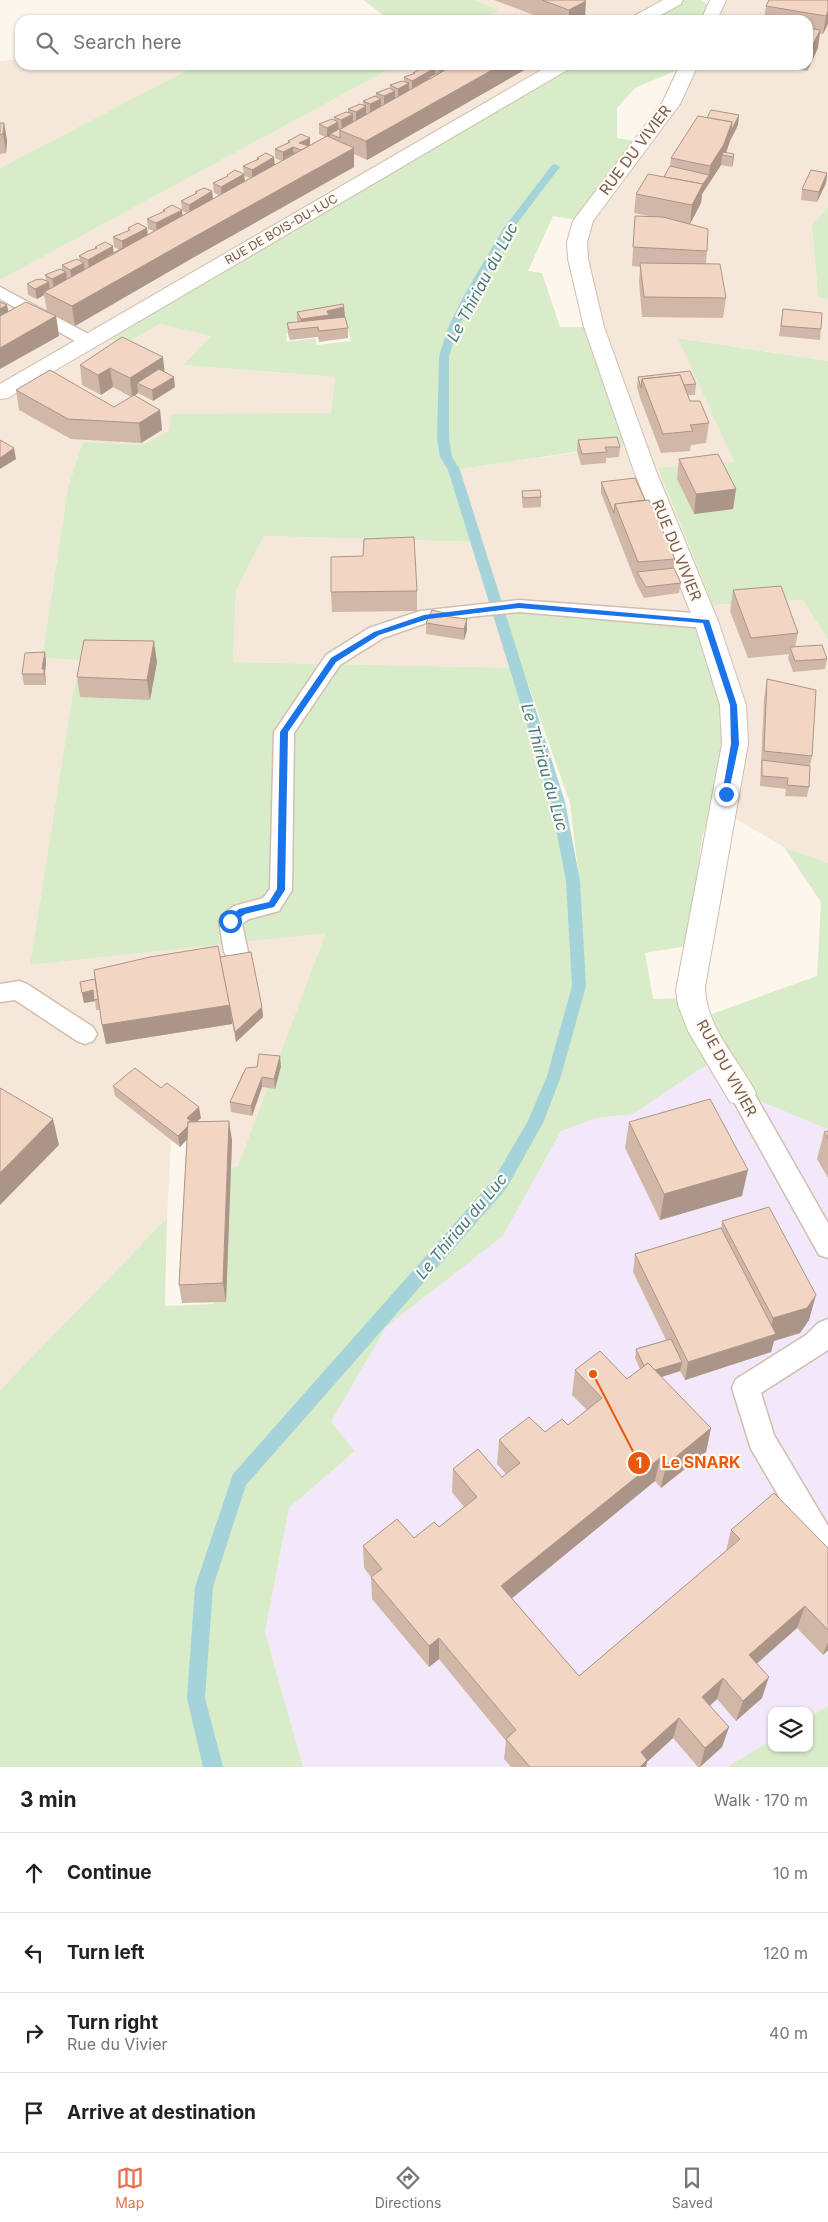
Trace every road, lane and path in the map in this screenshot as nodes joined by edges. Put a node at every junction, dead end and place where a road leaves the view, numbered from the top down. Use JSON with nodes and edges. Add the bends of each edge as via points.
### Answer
{"nodes":[{"id":1,"x":675,"y":0,"type":"edge"},
{"id":2,"x":718,"y":0,"type":"edge"},
{"id":3,"x":649,"y":15,"type":"edge"},
{"id":4,"x":711,"y":15,"type":"edge"},
{"id":5,"x":554,"y":70,"type":"edge"},
{"id":6,"x":687,"y":70,"type":"edge"},
{"id":7,"x":0,"y":292,"type":"edge"},
{"id":8,"x":88,"y":341,"type":"junction"},
{"id":9,"x":0,"y":393,"type":"edge"},
{"id":10,"x":706,"y":621,"type":"junction"},
{"id":11,"x":236,"y":952,"type":"edge"},
{"id":12,"x":0,"y":993,"type":"edge"},
{"id":13,"x":85,"y":1034,"type":"dead end"},
{"id":14,"x":741,"y":1093,"type":"joint"},
{"id":15,"x":828,"y":1247,"type":"edge"},
{"id":16,"x":828,"y":1331,"type":"edge"},
{"id":17,"x":828,"y":1553,"type":"edge"}],
"edges":[{"from":1,"to":3,"type":"street"},
{"from":2,"to":4,"type":"street"},
{"from":5,"to":8,"type":"street","name":"RUE DE BOIS-DU-LUC"},
{"from":6,"to":10,"type":"street","name":"RUE DU VIVIER","via":[[671,104],[586,216],[577,242],[594,327],[645,471]]},
{"from":7,"to":8,"type":"lane"},
{"from":8,"to":9,"type":"street","name":"RUE DE BOIS-DU-LUC"},
{"from":10,"to":11,"type":"lane","via":[[519,606],[478,610],[427,616],[376,633],[333,660],[284,732],[281,890],[271,905],[242,912],[230,921]]},
{"from":10,"to":14,"type":"street","name":"RUE DU VIVIER","via":[[733,705],[735,744],[691,994],[706,1035]]},
{"from":12,"to":13,"type":"lane","via":[[19,990]]},
{"from":14,"to":15,"type":"lane","name":"RUE DU VIVIER"},
{"from":16,"to":17,"type":"lane","via":[[816,1344],[746,1388],[761,1440]]}]}
